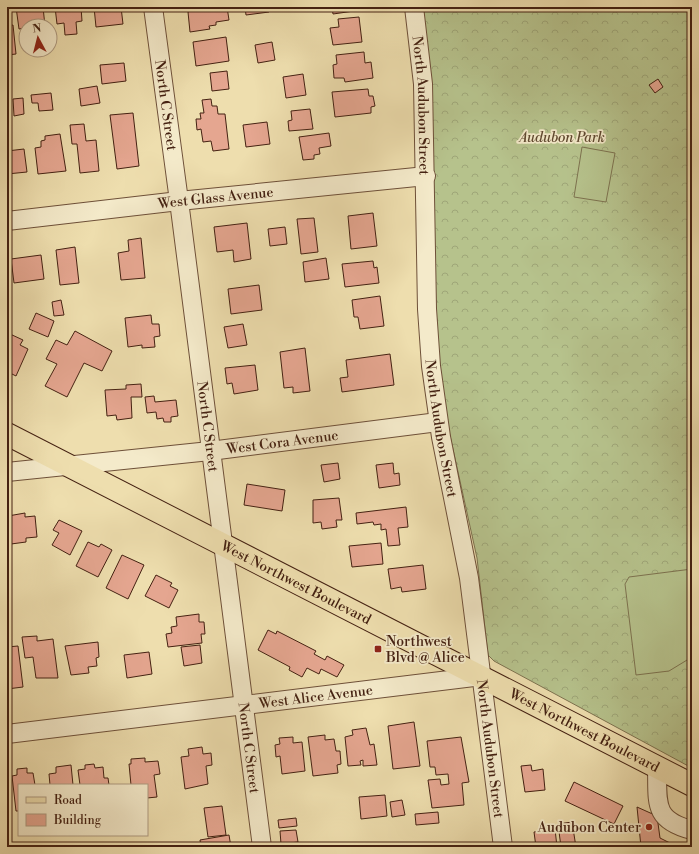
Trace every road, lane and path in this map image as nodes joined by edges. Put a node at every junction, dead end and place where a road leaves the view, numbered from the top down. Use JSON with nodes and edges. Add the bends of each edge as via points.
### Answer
{"nodes":[{"id":1,"x":153,"y":7,"type":"edge"},
{"id":2,"x":414,"y":7,"type":"edge"},
{"id":3,"x":426,"y":176,"type":"junction"},
{"id":4,"x":179,"y":201,"type":"junction"},
{"id":5,"x":7,"y":221,"type":"edge"},
{"id":6,"x":438,"y":422,"type":"junction"},
{"id":7,"x":7,"y":434,"type":"edge"},
{"id":8,"x":210,"y":451,"type":"junction"},
{"id":9,"x":67,"y":465,"type":"junction"},
{"id":10,"x":7,"y":472,"type":"edge"},
{"id":11,"x":222,"y":543,"type":"junction"},
{"id":12,"x":482,"y":676,"type":"junction"},
{"id":13,"x":243,"y":706,"type":"junction"},
{"id":14,"x":7,"y":734,"type":"edge"},
{"id":15,"x":657,"y":767,"type":"junction"},
{"id":16,"x":692,"y":785,"type":"edge"},
{"id":17,"x":692,"y":830,"type":"edge"},
{"id":18,"x":262,"y":847,"type":"edge"},
{"id":19,"x":503,"y":847,"type":"edge"}],
"edges":[{"from":1,"to":4,"type":"street","name":"North C Street"},
{"from":2,"to":3,"type":"street","name":"North Audubon Street","via":[[423,84]]},
{"from":3,"to":4,"type":"street","name":"West Glass Avenue"},
{"from":3,"to":6,"type":"street","name":"North Audubon Street","via":[[427,309]]},
{"from":4,"to":5,"type":"street","name":"West Glass Avenue"},
{"from":4,"to":8,"type":"street","name":"North C Street"},
{"from":6,"to":8,"type":"street","name":"West Cora Avenue"},
{"from":6,"to":12,"type":"street","name":"North Audubon Street","via":[[466,557]]},
{"from":7,"to":9,"type":"main road","name":"West Northwest Boulevard"},
{"from":8,"to":9,"type":"street","name":"West Cora Avenue"},
{"from":8,"to":11,"type":"street","name":"North C Street"},
{"from":9,"to":10,"type":"street","name":"West Cora Avenue"},
{"from":9,"to":11,"type":"main road","name":"West Northwest Boulevard"},
{"from":11,"to":12,"type":"main road","name":"West Northwest Boulevard"},
{"from":11,"to":13,"type":"street","name":"North C Street"},
{"from":12,"to":13,"type":"street","name":"West Alice Avenue"},
{"from":12,"to":15,"type":"main road","name":"West Northwest Boulevard"},
{"from":12,"to":19,"type":"street","name":"North Audubon Street"},
{"from":13,"to":14,"type":"street","name":"West Alice Avenue"},
{"from":13,"to":18,"type":"street","name":"North C Street"},
{"from":15,"to":16,"type":"main road","name":"West Northwest Boulevard"},
{"from":15,"to":17,"type":"street","via":[[661,812],[669,822]]}]}
